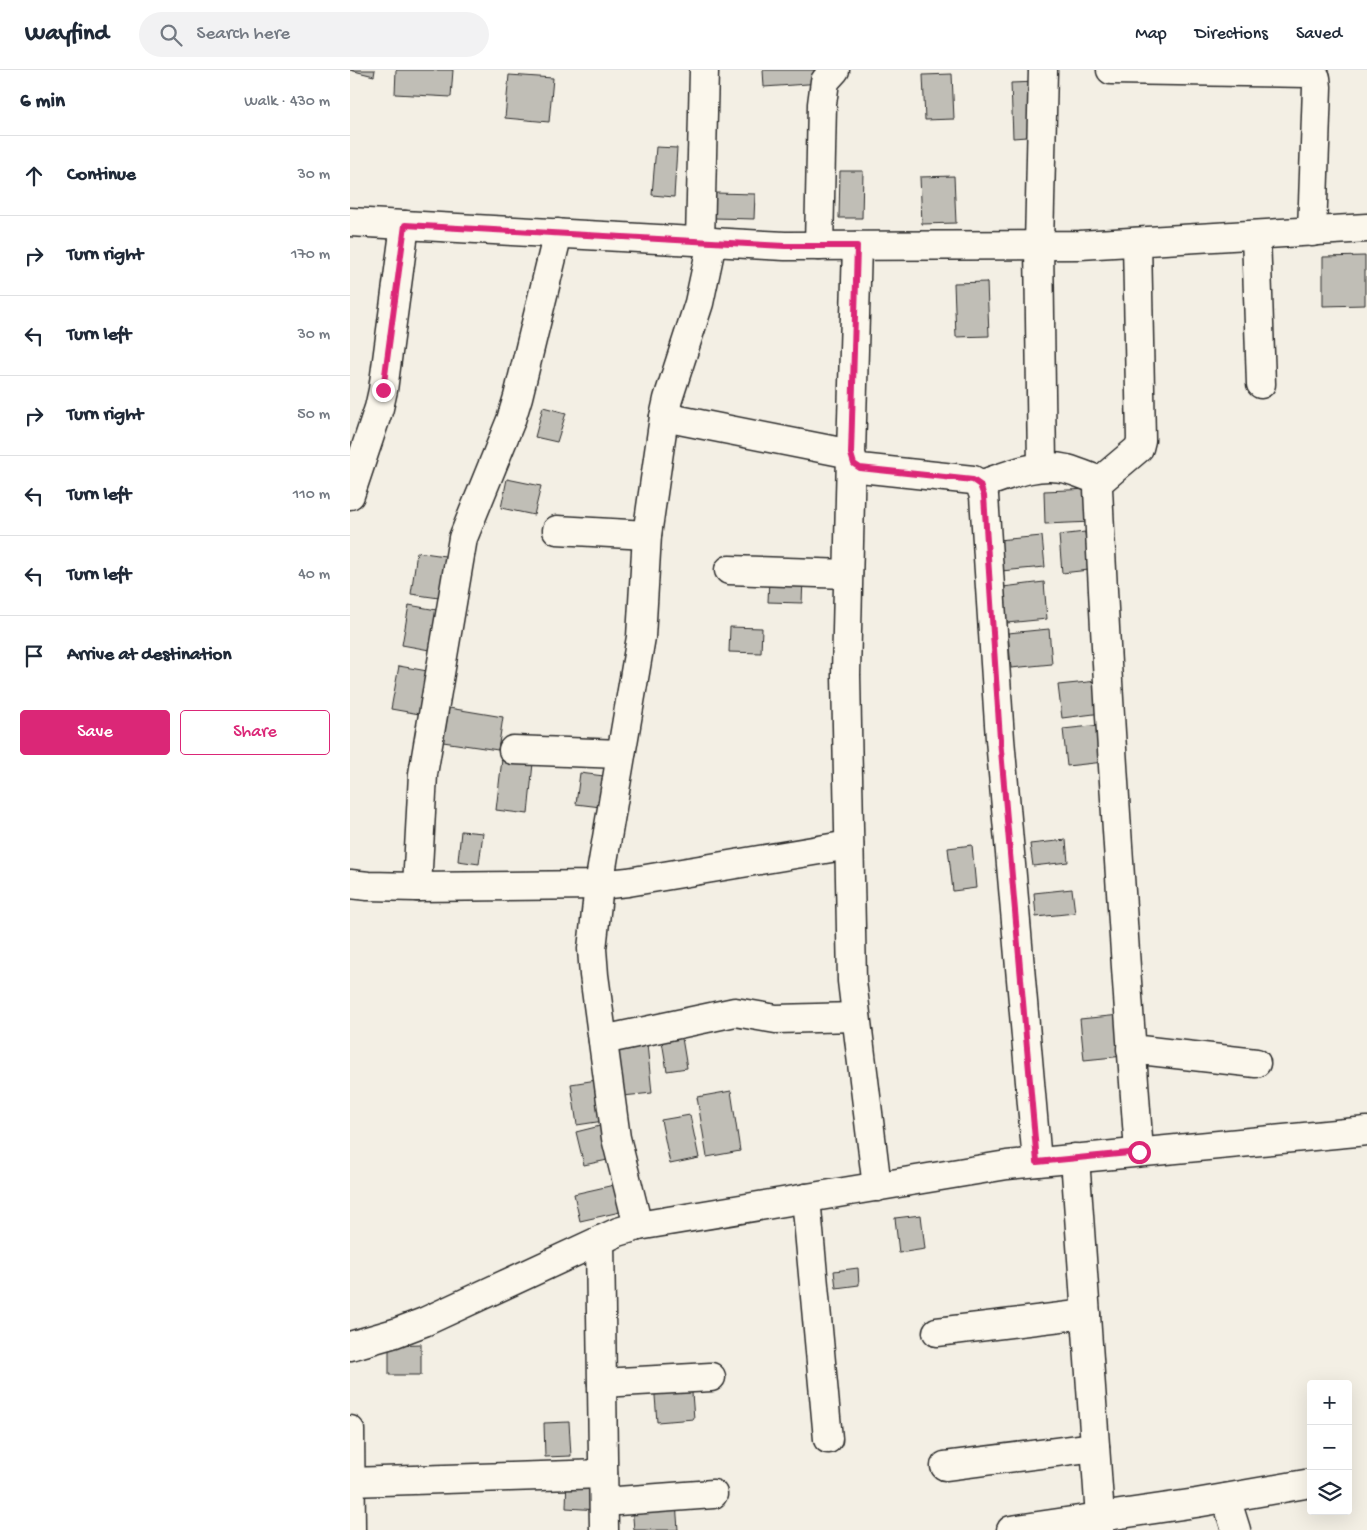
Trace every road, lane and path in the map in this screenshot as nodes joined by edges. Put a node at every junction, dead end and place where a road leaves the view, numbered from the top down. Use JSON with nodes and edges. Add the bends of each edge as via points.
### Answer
{"nodes":[{"id":1,"x":704,"y":70,"type":"edge"},
{"id":2,"x":835,"y":70,"type":"edge"},
{"id":3,"x":1043,"y":70,"type":"edge"},
{"id":4,"x":1111,"y":70,"type":"edge"},
{"id":5,"x":350,"y":222,"type":"edge"},
{"id":6,"x":405,"y":225,"type":"junction"},
{"id":7,"x":1367,"y":228,"type":"edge"},
{"id":8,"x":1312,"y":232,"type":"junction"},
{"id":9,"x":558,"y":233,"type":"junction"},
{"id":10,"x":1256,"y":235,"type":"junction"},
{"id":11,"x":706,"y":241,"type":"junction"},
{"id":12,"x":1137,"y":242,"type":"junction"},
{"id":13,"x":819,"y":246,"type":"junction"},
{"id":14,"x":857,"y":246,"type":"junction"},
{"id":15,"x":1039,"y":246,"type":"junction"},
{"id":16,"x":1261,"y":384,"type":"dead end"},
{"id":17,"x":664,"y":417,"type":"junction"},
{"id":18,"x":851,"y":454,"type":"junction"},
{"id":19,"x":1042,"y":466,"type":"junction"},
{"id":20,"x":1100,"y":481,"type":"junction"},
{"id":21,"x":980,"y":485,"type":"junction"},
{"id":22,"x":350,"y":495,"type":"edge"},
{"id":23,"x":557,"y":530,"type":"dead end"},
{"id":24,"x":647,"y":535,"type":"junction"},
{"id":25,"x":729,"y":570,"type":"dead end"},
{"id":26,"x":848,"y":574,"type":"junction"},
{"id":27,"x":513,"y":750,"type":"dead end"},
{"id":28,"x":622,"y":754,"type":"junction"},
{"id":29,"x":849,"y":846,"type":"junction"},
{"id":30,"x":350,"y":884,"type":"edge"},
{"id":31,"x":599,"y":885,"type":"junction"},
{"id":32,"x":417,"y":886,"type":"junction"},
{"id":33,"x":856,"y":1017,"type":"junction"},
{"id":34,"x":603,"y":1040,"type":"junction"},
{"id":35,"x":1131,"y":1049,"type":"junction"},
{"id":36,"x":1256,"y":1063,"type":"dead end"},
{"id":37,"x":1367,"y":1131,"type":"edge"},
{"id":38,"x":1139,"y":1152,"type":"junction"},
{"id":39,"x":1075,"y":1158,"type":"junction"},
{"id":40,"x":1037,"y":1162,"type":"junction"},
{"id":41,"x":877,"y":1187,"type":"junction"},
{"id":42,"x":806,"y":1198,"type":"junction"},
{"id":43,"x":638,"y":1226,"type":"junction"},
{"id":44,"x":600,"y":1240,"type":"junction"},
{"id":45,"x":1086,"y":1314,"type":"junction"},
{"id":46,"x":937,"y":1332,"type":"dead end"},
{"id":47,"x":350,"y":1346,"type":"edge"},
{"id":48,"x":711,"y":1377,"type":"dead end"},
{"id":49,"x":602,"y":1383,"type":"junction"},
{"id":50,"x":350,"y":1430,"type":"edge"},
{"id":51,"x":828,"y":1439,"type":"dead end"},
{"id":52,"x":1095,"y":1447,"type":"junction"},
{"id":53,"x":945,"y":1466,"type":"dead end"},
{"id":54,"x":604,"y":1474,"type":"junction"},
{"id":55,"x":350,"y":1482,"type":"edge"},
{"id":56,"x":1307,"y":1484,"type":"edge"},
{"id":57,"x":713,"y":1494,"type":"dead end"},
{"id":58,"x":1226,"y":1498,"type":"junction"},
{"id":59,"x":604,"y":1502,"type":"junction"},
{"id":60,"x":1100,"y":1523,"type":"edge"},
{"id":61,"x":1054,"y":1527,"type":"edge"},
{"id":62,"x":351,"y":1530,"type":"edge"},
{"id":63,"x":604,"y":1530,"type":"edge"},
{"id":64,"x":1011,"y":1530,"type":"edge"},
{"id":65,"x":1236,"y":1530,"type":"edge"}],
"edges":[{"from":1,"to":11,"type":"street"},
{"from":2,"to":13,"type":"street","via":[[824,81]]},
{"from":3,"to":15,"type":"street"},
{"from":4,"to":8,"type":"street","via":[[1308,73],[1316,78]]},
{"from":5,"to":6,"type":"street"},
{"from":6,"to":9,"type":"street"},
{"from":6,"to":22,"type":"street","via":[[383,390]]},
{"from":7,"to":8,"type":"street"},
{"from":8,"to":10,"type":"street"},
{"from":9,"to":11,"type":"street"},
{"from":9,"to":32,"type":"street","via":[[511,420],[463,538],[423,774]]},
{"from":10,"to":12,"type":"street"},
{"from":10,"to":16,"type":"street"},
{"from":11,"to":13,"type":"street"},
{"from":11,"to":17,"type":"street","via":[[699,303]]},
{"from":12,"to":15,"type":"street"},
{"from":12,"to":20,"type":"street","via":[[1141,440],[1139,448]]},
{"from":13,"to":14,"type":"street"},
{"from":14,"to":15,"type":"street"},
{"from":14,"to":18,"type":"street"},
{"from":15,"to":19,"type":"street"},
{"from":17,"to":18,"type":"street"},
{"from":17,"to":24,"type":"street"},
{"from":18,"to":21,"type":"street","via":[[854,464],[860,468],[973,480]]},
{"from":18,"to":26,"type":"street"},
{"from":19,"to":20,"type":"street","via":[[1067,469]]},
{"from":19,"to":21,"type":"street"},
{"from":20,"to":35,"type":"street","via":[[1106,667]]},
{"from":21,"to":40,"type":"street","via":[[984,496],[1000,739]]},
{"from":23,"to":24,"type":"street"},
{"from":24,"to":28,"type":"street","via":[[641,637]]},
{"from":25,"to":26,"type":"street"},
{"from":26,"to":29,"type":"street"},
{"from":27,"to":28,"type":"street"},
{"from":28,"to":31,"type":"street"},
{"from":29,"to":31,"type":"street"},
{"from":29,"to":33,"type":"street","via":[[852,981]]},
{"from":30,"to":32,"type":"street"},
{"from":31,"to":32,"type":"street"},
{"from":31,"to":34,"type":"street","via":[[592,950]]},
{"from":33,"to":34,"type":"street","via":[[776,1019],[735,1012]]},
{"from":33,"to":41,"type":"street"},
{"from":34,"to":43,"type":"street","via":[[616,1138]]},
{"from":35,"to":36,"type":"street"},
{"from":35,"to":38,"type":"street"},
{"from":37,"to":38,"type":"street"},
{"from":38,"to":39,"type":"street"},
{"from":39,"to":40,"type":"street"},
{"from":39,"to":45,"type":"street"},
{"from":40,"to":41,"type":"street"},
{"from":41,"to":42,"type":"street"},
{"from":42,"to":43,"type":"street"},
{"from":42,"to":51,"type":"street"},
{"from":43,"to":44,"type":"street"},
{"from":44,"to":47,"type":"street","via":[[424,1322]]},
{"from":44,"to":49,"type":"street"},
{"from":45,"to":46,"type":"street"},
{"from":45,"to":52,"type":"street"},
{"from":48,"to":49,"type":"street"},
{"from":49,"to":54,"type":"street"},
{"from":50,"to":55,"type":"street"},
{"from":52,"to":53,"type":"street"},
{"from":52,"to":60,"type":"street"},
{"from":54,"to":55,"type":"street"},
{"from":54,"to":59,"type":"street"},
{"from":55,"to":62,"type":"street"},
{"from":56,"to":58,"type":"street"},
{"from":57,"to":59,"type":"street"},
{"from":58,"to":60,"type":"street"},
{"from":58,"to":65,"type":"street"},
{"from":59,"to":63,"type":"street"},
{"from":60,"to":61,"type":"street"},
{"from":61,"to":64,"type":"street"}]}
